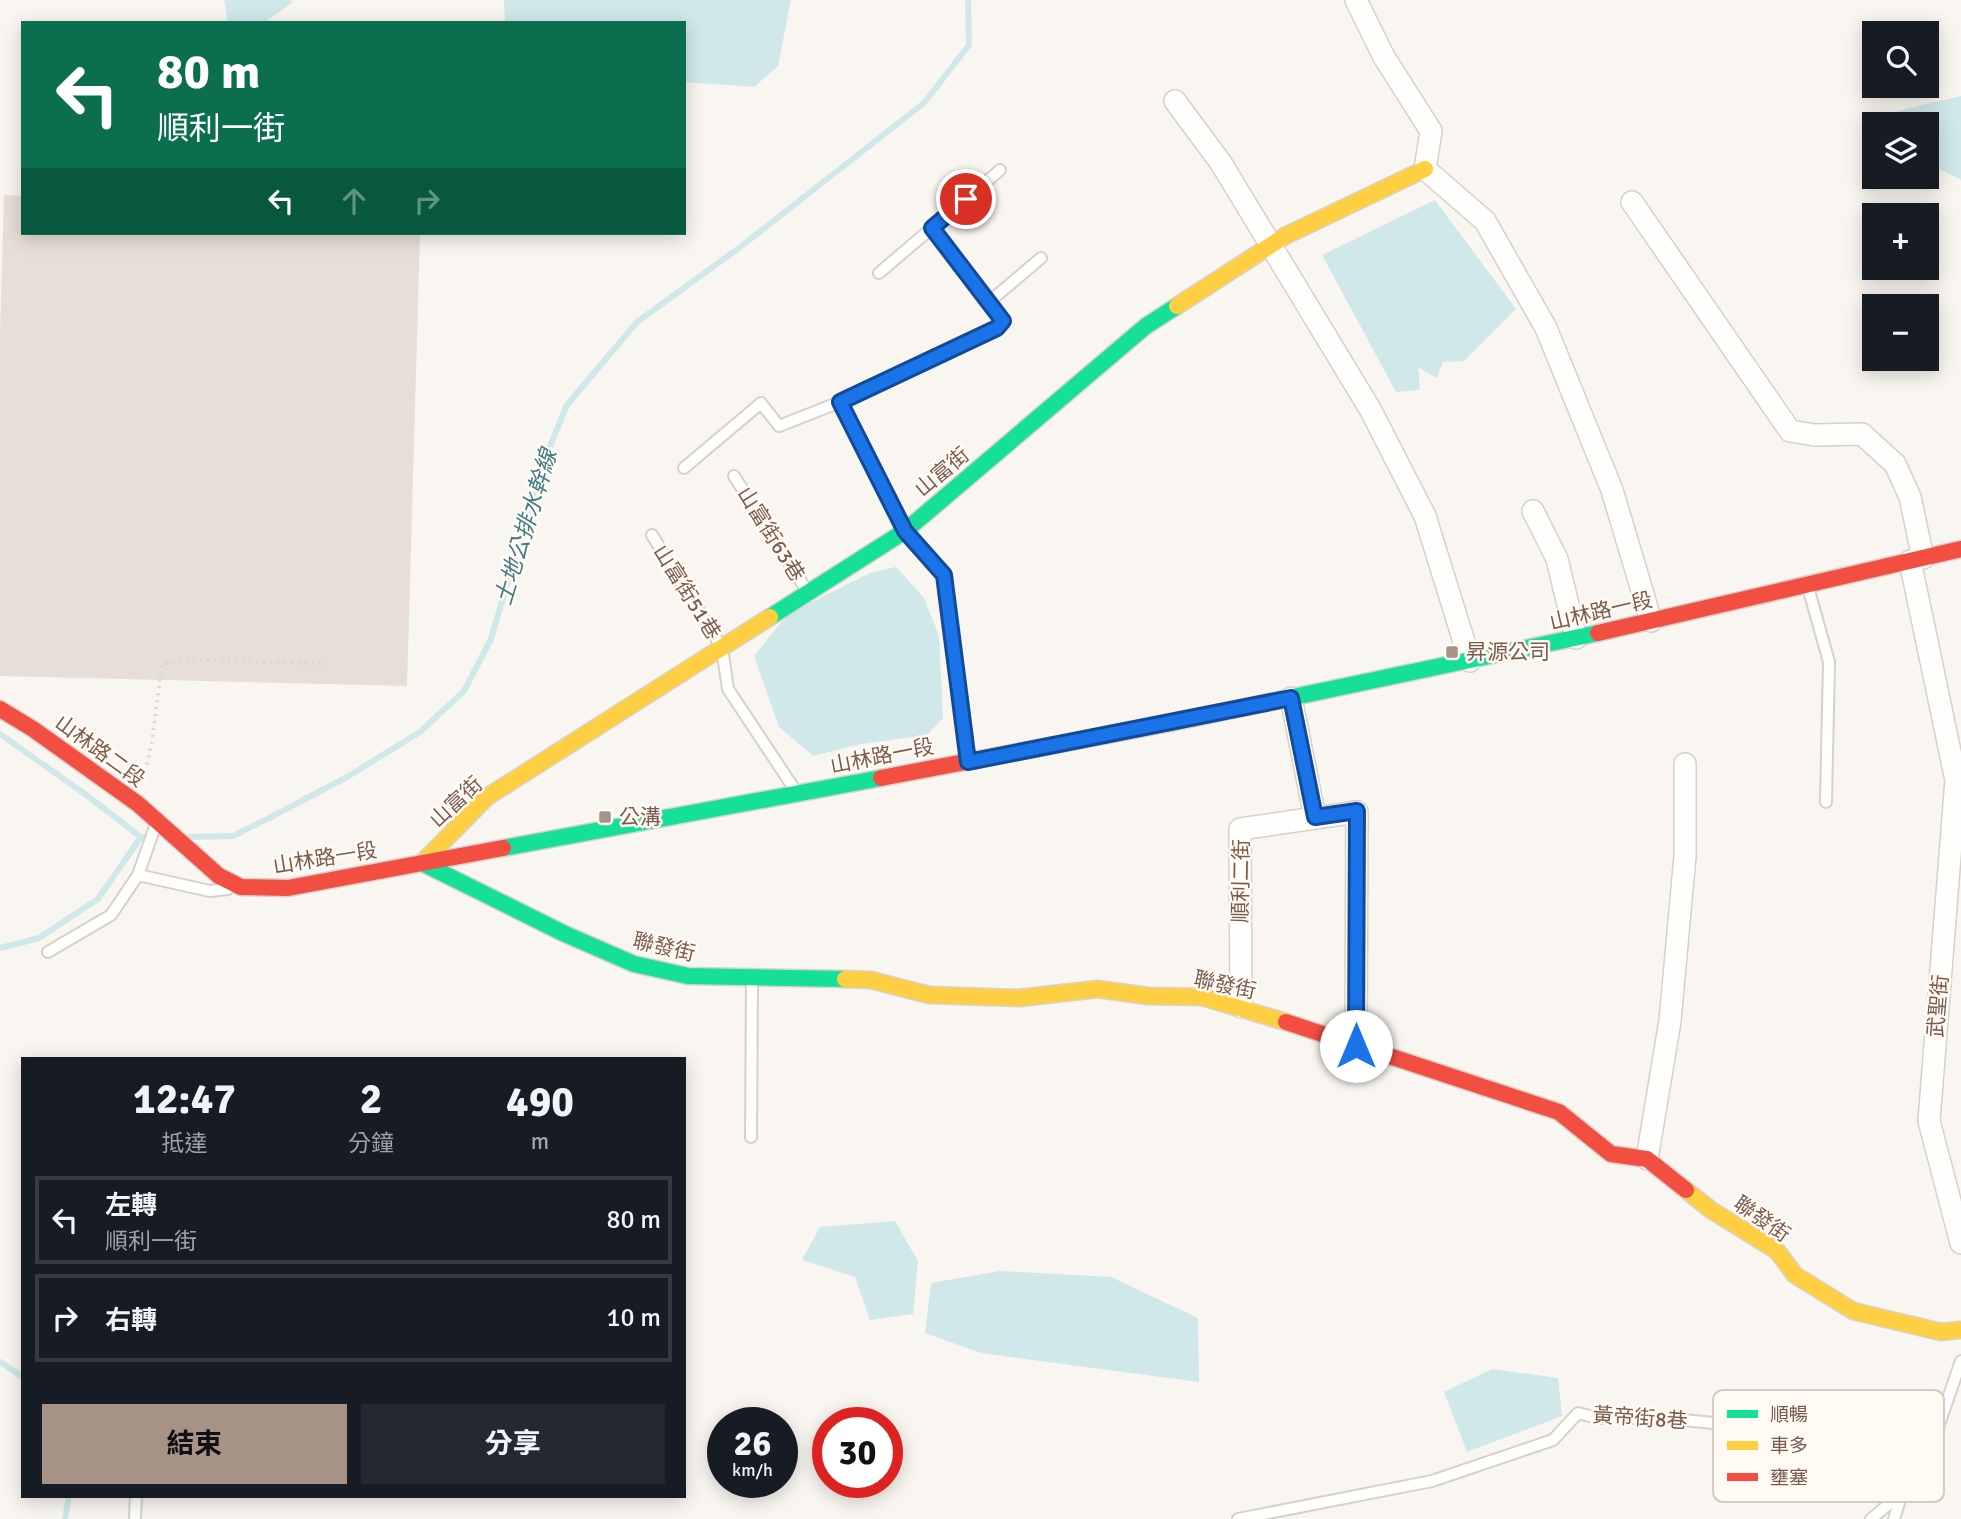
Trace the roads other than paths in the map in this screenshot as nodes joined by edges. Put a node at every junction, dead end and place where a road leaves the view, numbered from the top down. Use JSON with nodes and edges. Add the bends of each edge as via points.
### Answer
{"nodes":[{"id":1,"x":1356,"y":0,"type":"edge"},
{"id":2,"x":1175,"y":101,"type":"dead end"},
{"id":3,"x":1424,"y":169,"type":"junction"},
{"id":4,"x":1000,"y":170,"type":"dead end"},
{"id":5,"x":1632,"y":202,"type":"dead end"},
{"id":6,"x":932,"y":228,"type":"junction"},
{"id":7,"x":1270,"y":245,"type":"junction"},
{"id":8,"x":1041,"y":258,"type":"dead end"},
{"id":9,"x":879,"y":274,"type":"dead end"},
{"id":10,"x":989,"y":302,"type":"junction"},
{"id":11,"x":840,"y":402,"type":"junction"},
{"id":12,"x":684,"y":468,"type":"dead end"},
{"id":13,"x":734,"y":476,"type":"dead end"},
{"id":14,"x":1533,"y":511,"type":"dead end"},
{"id":15,"x":905,"y":531,"type":"junction"},
{"id":16,"x":652,"y":535,"type":"dead end"},
{"id":17,"x":1961,"y":549,"type":"edge"},
{"id":18,"x":1916,"y":559,"type":"junction"},
{"id":19,"x":1808,"y":584,"type":"junction"},
{"id":20,"x":808,"y":593,"type":"junction"},
{"id":21,"x":1651,"y":621,"type":"junction"},
{"id":22,"x":1576,"y":638,"type":"junction"},
{"id":23,"x":722,"y":648,"type":"junction"},
{"id":24,"x":1470,"y":661,"type":"junction"},
{"id":25,"x":1291,"y":698,"type":"junction"},
{"id":26,"x":0,"y":709,"type":"edge"},
{"id":27,"x":968,"y":762,"type":"junction"},
{"id":28,"x":1685,"y":764,"type":"dead end"},
{"id":29,"x":797,"y":793,"type":"junction"},
{"id":30,"x":1826,"y":802,"type":"dead end"},
{"id":31,"x":1315,"y":817,"type":"junction"},
{"id":32,"x":157,"y":821,"type":"junction"},
{"id":33,"x":171,"y":834,"type":"joint"},
{"id":34,"x":422,"y":863,"type":"junction"},
{"id":35,"x":138,"y":875,"type":"junction"},
{"id":36,"x":241,"y":887,"type":"junction"},
{"id":37,"x":48,"y":952,"type":"dead end"},
{"id":38,"x":752,"y":979,"type":"junction"},
{"id":39,"x":1241,"y":1007,"type":"junction"},
{"id":40,"x":1356,"y":1046,"type":"junction"},
{"id":41,"x":751,"y":1137,"type":"dead end"},
{"id":42,"x":1647,"y":1159,"type":"junction"},
{"id":43,"x":1961,"y":1242,"type":"edge"},
{"id":44,"x":1961,"y":1331,"type":"edge"},
{"id":45,"x":1961,"y":1361,"type":"edge"},
{"id":46,"x":1944,"y":1411,"type":"edge"},
{"id":47,"x":1713,"y":1423,"type":"edge"},
{"id":48,"x":136,"y":1498,"type":"edge"},
{"id":49,"x":1891,"y":1502,"type":"edge"},
{"id":50,"x":1899,"y":1502,"type":"edge"},
{"id":51,"x":135,"y":1519,"type":"edge"},
{"id":52,"x":1238,"y":1519,"type":"edge"},
{"id":53,"x":1871,"y":1519,"type":"edge"},
{"id":54,"x":1894,"y":1519,"type":"edge"}],
"edges":[{"from":1,"to":3,"type":"street","via":[[1384,57],[1430,131]]},
{"from":2,"to":7,"type":"street","via":[[1221,163]]},
{"from":3,"to":7,"type":"street","name":"山富街"},
{"from":3,"to":21,"type":"street","via":[[1485,221],[1546,328],[1612,490]]},
{"from":4,"to":6,"type":"lane"},
{"from":5,"to":18,"type":"street","name":"武聖街","via":[[1790,431],[1862,434],[1895,464],[1910,497]]},
{"from":6,"to":9,"type":"lane"},
{"from":6,"to":10,"type":"lane"},
{"from":7,"to":15,"type":"street","name":"山富街","via":[[1146,326]]},
{"from":7,"to":24,"type":"street","via":[[1370,409],[1425,516]]},
{"from":8,"to":10,"type":"lane"},
{"from":10,"to":11,"type":"lane","via":[[1003,321],[997,328]]},
{"from":11,"to":12,"type":"lane","via":[[779,426],[761,403]]},
{"from":11,"to":15,"type":"lane"},
{"from":13,"to":20,"type":"lane","name":"山富街63巷"},
{"from":14,"to":22,"type":"street","via":[[1557,559]]},
{"from":15,"to":20,"type":"street","name":"山富街"},
{"from":15,"to":27,"type":"lane","via":[[944,575]]},
{"from":16,"to":23,"type":"lane","name":"山富街51巷"},
{"from":17,"to":18,"type":"street","name":"山林路一段"},
{"from":18,"to":19,"type":"street","name":"山林路一段"},
{"from":18,"to":43,"type":"street","name":"武聖街","via":[[1956,780],[1929,1121]]},
{"from":19,"to":21,"type":"street","name":"山林路一段"},
{"from":19,"to":30,"type":"lane","via":[[1829,662]]},
{"from":20,"to":23,"type":"street","name":"山富街"},
{"from":21,"to":22,"type":"street","name":"山林路一段"},
{"from":22,"to":24,"type":"street","name":"山林路一段"},
{"from":23,"to":29,"type":"lane","via":[[728,688]]},
{"from":23,"to":34,"type":"street","name":"山富街","via":[[487,797]]},
{"from":24,"to":25,"type":"street","name":"山林路一段"},
{"from":25,"to":27,"type":"street","name":"山林路一段"},
{"from":25,"to":31,"type":"street"},
{"from":26,"to":32,"type":"street","name":"山林路二段"},
{"from":27,"to":29,"type":"street","name":"山林路一段"},
{"from":28,"to":42,"type":"street","via":[[1685,856],[1670,1021]]},
{"from":29,"to":34,"type":"street","name":"山林路一段"},
{"from":31,"to":39,"type":"street","name":"順利二街","via":[[1240,829]]},
{"from":31,"to":40,"type":"street","via":[[1357,811]]},
{"from":32,"to":33,"type":"street","name":"山林路二段"},
{"from":32,"to":35,"type":"lane"},
{"from":33,"to":36,"type":"street","name":"山林路一段","via":[[219,876]]},
{"from":34,"to":36,"type":"street","name":"山林路一段","via":[[288,888]]},
{"from":34,"to":38,"type":"street","name":"聯發街","via":[[634,964],[688,976]]},
{"from":35,"to":36,"type":"lane","via":[[210,891]]},
{"from":35,"to":37,"type":"lane","via":[[111,915]]},
{"from":38,"to":39,"type":"street","name":"聯發街","via":[[871,980],[929,995],[1020,998],[1098,989],[1202,997]]},
{"from":38,"to":41,"type":"lane"},
{"from":39,"to":40,"type":"street","name":"聯發街"},
{"from":40,"to":42,"type":"street","name":"聯發街","via":[[1559,1112],[1611,1154]]},
{"from":42,"to":44,"type":"street","name":"聯發街","via":[[1712,1210],[1777,1251],[1795,1275],[1853,1311],[1941,1332]]},
{"from":45,"to":46,"type":"lane"},
{"from":47,"to":52,"type":"lane","name":"黃帝街8巷","via":[[1597,1418],[1578,1413],[1553,1440],[1432,1482]]},
{"from":48,"to":51,"type":"lane"},
{"from":49,"to":53,"type":"lane"},
{"from":50,"to":54,"type":"lane"}]}
